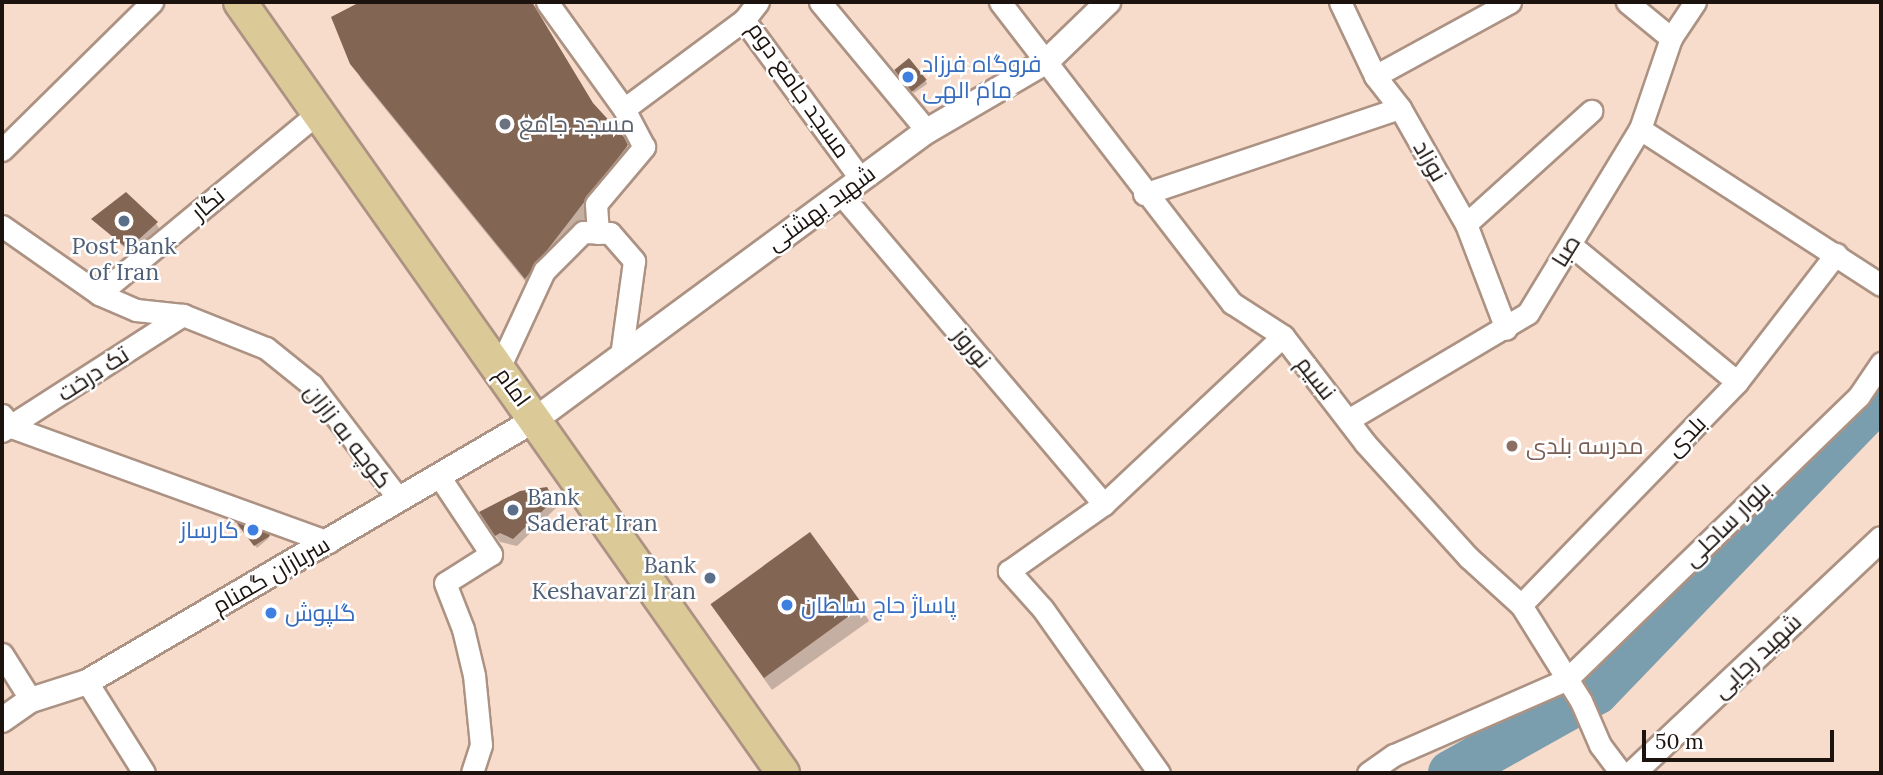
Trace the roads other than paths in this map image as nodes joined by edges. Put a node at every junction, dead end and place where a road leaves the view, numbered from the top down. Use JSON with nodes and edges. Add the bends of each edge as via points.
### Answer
{"nodes":[{"id":1,"x":152,"y":2,"type":"edge"},
{"id":2,"x":240,"y":2,"type":"edge"},
{"id":3,"x":548,"y":2,"type":"edge"},
{"id":4,"x":758,"y":2,"type":"edge"},
{"id":5,"x":820,"y":2,"type":"edge"},
{"id":6,"x":1000,"y":2,"type":"edge"},
{"id":7,"x":1108,"y":2,"type":"edge"},
{"id":8,"x":1340,"y":2,"type":"edge"},
{"id":9,"x":1510,"y":2,"type":"edge"},
{"id":10,"x":1627,"y":2,"type":"edge"},
{"id":11,"x":1695,"y":2,"type":"edge"},
{"id":12,"x":744,"y":20,"type":"junction"},
{"id":13,"x":1671,"y":38,"type":"junction"},
{"id":14,"x":1047,"y":61,"type":"junction"},
{"id":15,"x":1375,"y":76,"type":"junction"},
{"id":16,"x":1400,"y":108,"type":"junction"},
{"id":17,"x":624,"y":109,"type":"junction"},
{"id":18,"x":1591,"y":111,"type":"dead end"},
{"id":19,"x":318,"y":113,"type":"junction"},
{"id":20,"x":1640,"y":129,"type":"junction"},
{"id":21,"x":927,"y":131,"type":"junction"},
{"id":22,"x":2,"y":150,"type":"edge"},
{"id":23,"x":862,"y":178,"type":"junction"},
{"id":24,"x":840,"y":193,"type":"junction"},
{"id":25,"x":1144,"y":194,"type":"junction"},
{"id":26,"x":1466,"y":224,"type":"junction"},
{"id":27,"x":2,"y":226,"type":"edge"},
{"id":28,"x":598,"y":233,"type":"junction"},
{"id":29,"x":1571,"y":244,"type":"junction"},
{"id":30,"x":1836,"y":254,"type":"junction"},
{"id":31,"x":1881,"y":285,"type":"edge"},
{"id":32,"x":99,"y":294,"type":"junction"},
{"id":33,"x":183,"y":315,"type":"junction"},
{"id":34,"x":1506,"y":329,"type":"junction"},
{"id":35,"x":1283,"y":336,"type":"junction"},
{"id":36,"x":621,"y":356,"type":"junction"},
{"id":37,"x":1881,"y":363,"type":"edge"},
{"id":38,"x":499,"y":368,"type":"junction"},
{"id":39,"x":1737,"y":383,"type":"junction"},
{"id":40,"x":536,"y":419,"type":"junction"},
{"id":41,"x":1348,"y":420,"type":"junction"},
{"id":42,"x":5,"y":424,"type":"edge"},
{"id":43,"x":439,"y":476,"type":"junction"},
{"id":44,"x":399,"y":499,"type":"junction"},
{"id":45,"x":1104,"y":504,"type":"junction"},
{"id":46,"x":1881,"y":540,"type":"edge"},
{"id":47,"x":330,"y":542,"type":"junction"},
{"id":48,"x":1521,"y":605,"type":"junction"},
{"id":49,"x":2,"y":654,"type":"edge"},
{"id":50,"x":1566,"y":680,"type":"junction"},
{"id":51,"x":87,"y":682,"type":"junction"},
{"id":52,"x":31,"y":700,"type":"junction"},
{"id":53,"x":2,"y":720,"type":"edge"},
{"id":54,"x":144,"y":773,"type":"edge"},
{"id":55,"x":472,"y":773,"type":"edge"},
{"id":56,"x":783,"y":773,"type":"edge"},
{"id":57,"x":1159,"y":773,"type":"edge"},
{"id":58,"x":1368,"y":773,"type":"edge"},
{"id":59,"x":1621,"y":773,"type":"edge"},
{"id":60,"x":1633,"y":773,"type":"edge"}],
"edges":[{"from":1,"to":22,"type":"street"},
{"from":2,"to":19,"type":"main road","name":"امام"},
{"from":3,"to":17,"type":"street"},
{"from":4,"to":12,"type":"street","name":"مسجد جامع دوم"},
{"from":5,"to":21,"type":"street"},
{"from":6,"to":14,"type":"street","name":"نسیم"},
{"from":7,"to":14,"type":"street","name":"شهید بهشتی"},
{"from":8,"to":15,"type":"street","name":"نوزاد"},
{"from":9,"to":15,"type":"street"},
{"from":10,"to":13,"type":"street"},
{"from":11,"to":13,"type":"street","name":"صبا"},
{"from":12,"to":17,"type":"street"},
{"from":12,"to":23,"type":"street","name":"مسجد جامع دوم"},
{"from":13,"to":20,"type":"street","name":"صبا"},
{"from":14,"to":21,"type":"street","name":"شهید بهشتی"},
{"from":14,"to":25,"type":"street","name":"نسیم"},
{"from":15,"to":16,"type":"street","name":"نوزاد"},
{"from":16,"to":25,"type":"street"},
{"from":16,"to":26,"type":"street","name":"نوزاد"},
{"from":17,"to":28,"type":"street","via":[[644,147],[596,204]]},
{"from":18,"to":26,"type":"street"},
{"from":19,"to":32,"type":"street","name":"نگار"},
{"from":19,"to":38,"type":"main road","name":"امام"},
{"from":20,"to":29,"type":"street","name":"صبا"},
{"from":20,"to":30,"type":"street"},
{"from":21,"to":23,"type":"street","name":"شهید بهشتی"},
{"from":23,"to":24,"type":"street","name":"شهید بهشتی"},
{"from":24,"to":36,"type":"street","name":"شهید بهشتی"},
{"from":24,"to":45,"type":"street","name":"نوروز"},
{"from":25,"to":35,"type":"street","name":"نسیم","via":[[1232,303]]},
{"from":26,"to":34,"type":"street","name":"نوزاد"},
{"from":27,"to":32,"type":"street","name":"کوچه به زازان"},
{"from":28,"to":36,"type":"street","via":[[610,233],[634,261]]},
{"from":28,"to":38,"type":"street","via":[[583,232],[544,271]]},
{"from":29,"to":34,"type":"street","name":"صبا","via":[[1528,313]]},
{"from":29,"to":39,"type":"street"},
{"from":30,"to":31,"type":"street"},
{"from":30,"to":39,"type":"street","name":"بلدی"},
{"from":32,"to":33,"type":"street","name":"کوچه به زازان","via":[[136,310]]},
{"from":33,"to":42,"type":"street","name":"تک درخت"},
{"from":33,"to":44,"type":"street","name":"کوچه به زازان","via":[[267,348],[312,385]]},
{"from":34,"to":41,"type":"street","name":"صبا"},
{"from":35,"to":41,"type":"street","name":"نسیم"},
{"from":35,"to":45,"type":"street"},
{"from":36,"to":40,"type":"street","name":"شهید بهشتی"},
{"from":37,"to":50,"type":"street","name":"بلوار ساحلی","via":[[1859,396]]},
{"from":38,"to":40,"type":"main road","name":"امام"},
{"from":39,"to":48,"type":"street","name":"بلدی"},
{"from":40,"to":43,"type":"street","name":"سربازان گمنام"},
{"from":40,"to":56,"type":"main road","name":"امام"},
{"from":41,"to":48,"type":"street","name":"نسیم","via":[[1468,557]]},
{"from":42,"to":47,"type":"street"},
{"from":43,"to":44,"type":"street","name":"سربازان گمنام"},
{"from":43,"to":55,"type":"street","via":[[491,554],[445,583],[474,675],[481,745]]},
{"from":44,"to":47,"type":"street","name":"سربازان گمنام"},
{"from":45,"to":57,"type":"street","via":[[1009,571],[1042,608]]},
{"from":46,"to":60,"type":"street","name":"شهید رجایی"},
{"from":47,"to":51,"type":"street","name":"سربازان گمنام"},
{"from":48,"to":50,"type":"street","name":"نسیم"},
{"from":49,"to":52,"type":"street"},
{"from":50,"to":58,"type":"street","via":[[1395,755]]},
{"from":50,"to":59,"type":"street","name":"نسیم","via":[[1581,701],[1600,745]]},
{"from":51,"to":52,"type":"street","name":"سربازان گمنام"},
{"from":51,"to":54,"type":"street"},
{"from":52,"to":53,"type":"street","name":"سربازان گمنام"}]}
